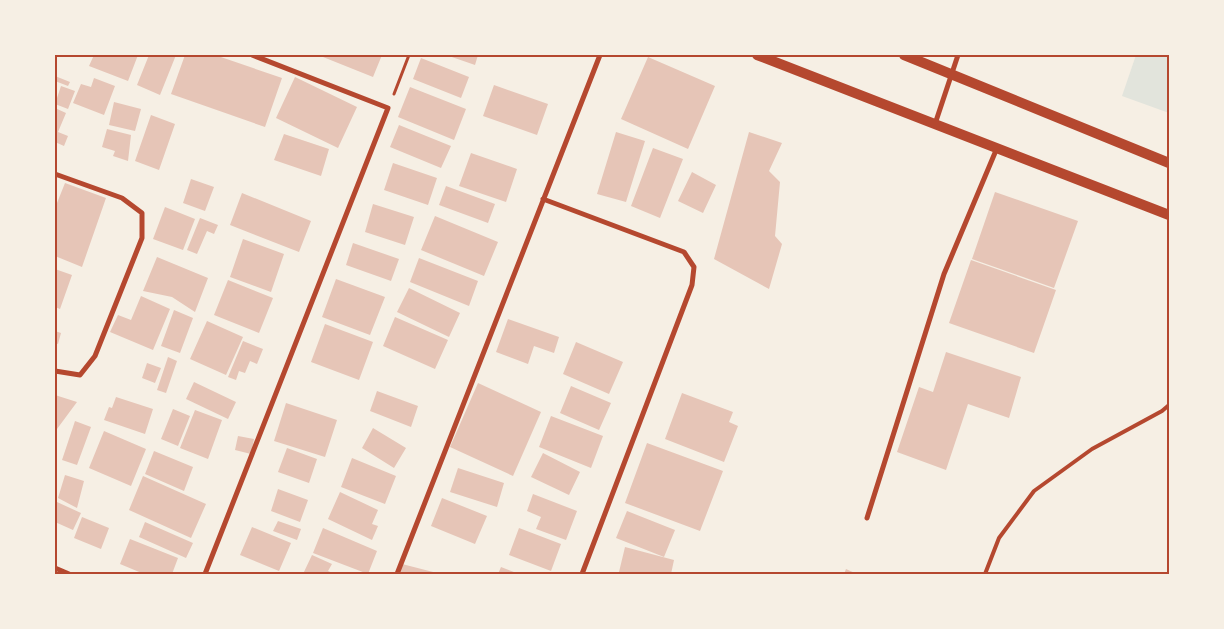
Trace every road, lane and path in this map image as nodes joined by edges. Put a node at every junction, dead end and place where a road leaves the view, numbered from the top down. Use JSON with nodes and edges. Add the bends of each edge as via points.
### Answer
{"nodes":[{"id":1,"x":252,"y":55,"type":"edge"},
{"id":2,"x":409,"y":55,"type":"edge"},
{"id":3,"x":600,"y":55,"type":"edge"},
{"id":4,"x":757,"y":55,"type":"edge"},
{"id":5,"x":904,"y":55,"type":"edge"},
{"id":6,"x":958,"y":55,"type":"edge"},
{"id":7,"x":951,"y":74,"type":"junction"},
{"id":8,"x":388,"y":108,"type":"junction"},
{"id":9,"x":935,"y":124,"type":"junction"},
{"id":10,"x":997,"y":148,"type":"junction"},
{"id":11,"x":1169,"y":163,"type":"edge"},
{"id":12,"x":55,"y":174,"type":"edge"},
{"id":13,"x":543,"y":199,"type":"junction"},
{"id":14,"x":1169,"y":215,"type":"edge"},
{"id":15,"x":55,"y":371,"type":"edge"},
{"id":16,"x":1169,"y":405,"type":"edge"},
{"id":17,"x":867,"y":518,"type":"dead end"},
{"id":18,"x":55,"y":568,"type":"edge"},
{"id":19,"x":69,"y":574,"type":"edge"},
{"id":20,"x":205,"y":574,"type":"edge"},
{"id":21,"x":397,"y":574,"type":"edge"},
{"id":22,"x":582,"y":574,"type":"edge"},
{"id":23,"x":985,"y":574,"type":"edge"}],
"edges":[{"from":1,"to":8,"type":"street"},
{"from":2,"to":8,"type":"path"},
{"from":3,"to":13,"type":"street"},
{"from":4,"to":9,"type":"main road"},
{"from":5,"to":7,"type":"main road"},
{"from":6,"to":7,"type":"street"},
{"from":7,"to":9,"type":"street"},
{"from":7,"to":11,"type":"main road"},
{"from":8,"to":20,"type":"street"},
{"from":9,"to":10,"type":"main road"},
{"from":10,"to":14,"type":"main road"},
{"from":10,"to":17,"type":"street","via":[[944,274]]},
{"from":12,"to":15,"type":"street","via":[[122,198],[142,213],[142,238],[95,356],[80,375]]},
{"from":13,"to":21,"type":"street"},
{"from":13,"to":22,"type":"street","via":[[684,252],[694,267],[692,285]]},
{"from":16,"to":23,"type":"lane","via":[[1092,449],[1034,491],[999,538]]},
{"from":18,"to":19,"type":"street"}]}
